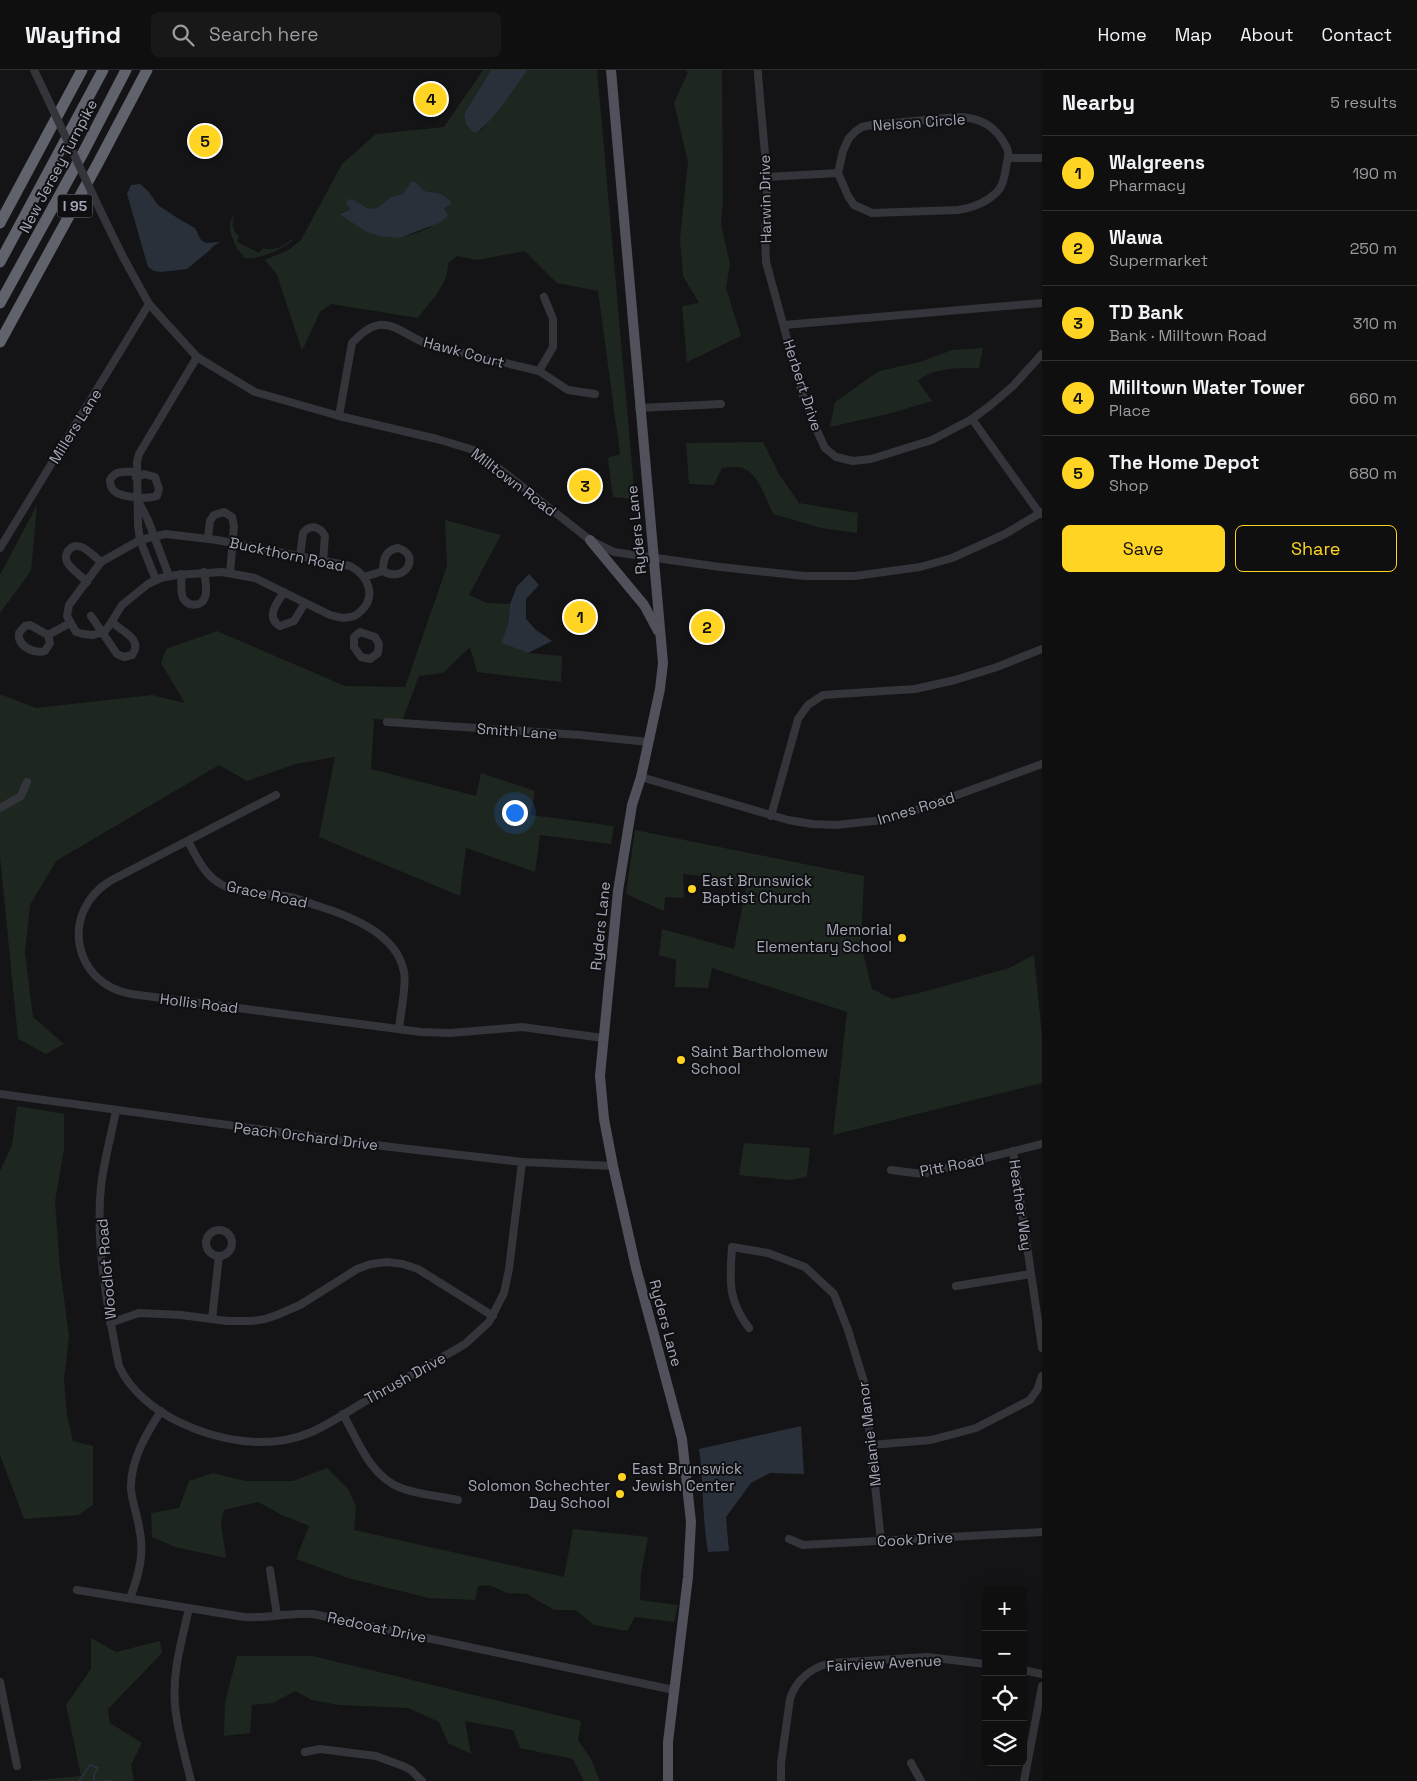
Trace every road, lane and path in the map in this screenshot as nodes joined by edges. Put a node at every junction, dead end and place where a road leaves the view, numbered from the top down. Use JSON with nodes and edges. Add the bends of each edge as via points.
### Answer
{"nodes":[{"id":1,"x":34,"y":70,"type":"edge"},
{"id":2,"x":82,"y":70,"type":"edge"},
{"id":3,"x":103,"y":70,"type":"edge"},
{"id":4,"x":126,"y":70,"type":"edge"},
{"id":5,"x":147,"y":70,"type":"edge"},
{"id":6,"x":611,"y":70,"type":"edge"},
{"id":7,"x":758,"y":70,"type":"edge"},
{"id":8,"x":1008,"y":158,"type":"junction"},
{"id":9,"x":1042,"y":158,"type":"edge"},
{"id":10,"x":838,"y":173,"type":"junction"},
{"id":11,"x":767,"y":177,"type":"junction"},
{"id":12,"x":0,"y":223,"type":"edge"},
{"id":13,"x":0,"y":262,"type":"edge"},
{"id":14,"x":544,"y":297,"type":"dead end"},
{"id":15,"x":0,"y":303,"type":"edge"},
{"id":16,"x":149,"y":304,"type":"junction"},
{"id":17,"x":1042,"y":304,"type":"edge"},
{"id":18,"x":784,"y":325,"type":"junction"},
{"id":19,"x":0,"y":342,"type":"edge"},
{"id":20,"x":1042,"y":354,"type":"edge"},
{"id":21,"x":197,"y":357,"type":"junction"},
{"id":22,"x":539,"y":371,"type":"junction"},
{"id":23,"x":595,"y":394,"type":"dead end"},
{"id":24,"x":721,"y":404,"type":"dead end"},
{"id":25,"x":640,"y":408,"type":"junction"},
{"id":26,"x":339,"y":416,"type":"junction"},
{"id":27,"x":972,"y":419,"type":"junction"},
{"id":28,"x":136,"y":475,"type":"junction"},
{"id":29,"x":136,"y":497,"type":"junction"},
{"id":30,"x":1041,"y":513,"type":"edge"},
{"id":31,"x":154,"y":536,"type":"junction"},
{"id":32,"x":208,"y":538,"type":"junction"},
{"id":33,"x":140,"y":540,"type":"junction"},
{"id":34,"x":590,"y":540,"type":"junction"},
{"id":35,"x":232,"y":543,"type":"junction"},
{"id":36,"x":0,"y":548,"type":"edge"},
{"id":37,"x":300,"y":556,"type":"junction"},
{"id":38,"x":654,"y":558,"type":"junction"},
{"id":39,"x":323,"y":561,"type":"junction"},
{"id":40,"x":101,"y":562,"type":"junction"},
{"id":41,"x":384,"y":571,"type":"dead end"},
{"id":42,"x":204,"y":572,"type":"junction"},
{"id":43,"x":230,"y":573,"type":"junction"},
{"id":44,"x":182,"y":574,"type":"junction"},
{"id":45,"x":169,"y":576,"type":"junction"},
{"id":46,"x":364,"y":577,"type":"junction"},
{"id":47,"x":156,"y":580,"type":"junction"},
{"id":48,"x":87,"y":582,"type":"junction"},
{"id":49,"x":284,"y":592,"type":"junction"},
{"id":50,"x":305,"y":603,"type":"junction"},
{"id":51,"x":91,"y":616,"type":"dead end"},
{"id":52,"x":351,"y":617,"type":"junction"},
{"id":53,"x":112,"y":622,"type":"junction"},
{"id":54,"x":70,"y":623,"type":"junction"},
{"id":55,"x":102,"y":632,"type":"junction"},
{"id":56,"x":660,"y":633,"type":"junction"},
{"id":57,"x":357,"y":634,"type":"dead end"},
{"id":58,"x":48,"y":635,"type":"dead end"},
{"id":59,"x":1042,"y":649,"type":"edge"},
{"id":60,"x":387,"y":722,"type":"dead end"},
{"id":61,"x":648,"y":742,"type":"junction"},
{"id":62,"x":1042,"y":764,"type":"edge"},
{"id":63,"x":641,"y":777,"type":"junction"},
{"id":64,"x":26,"y":782,"type":"dead end"},
{"id":65,"x":276,"y":795,"type":"dead end"},
{"id":66,"x":0,"y":808,"type":"edge"},
{"id":67,"x":771,"y":816,"type":"junction"},
{"id":68,"x":188,"y":841,"type":"junction"},
{"id":69,"x":399,"y":1029,"type":"junction"},
{"id":70,"x":604,"y":1038,"type":"junction"},
{"id":71,"x":0,"y":1094,"type":"edge"},
{"id":72,"x":116,"y":1111,"type":"junction"},
{"id":73,"x":1042,"y":1144,"type":"edge"},
{"id":74,"x":1013,"y":1151,"type":"junction"},
{"id":75,"x":522,"y":1162,"type":"junction"},
{"id":76,"x":613,"y":1166,"type":"junction"},
{"id":77,"x":891,"y":1170,"type":"dead end"},
{"id":78,"x":218,"y":1256,"type":"dead end"},
{"id":79,"x":1030,"y":1274,"type":"junction"},
{"id":80,"x":956,"y":1286,"type":"dead end"},
{"id":81,"x":493,"y":1316,"type":"junction"},
{"id":82,"x":212,"y":1319,"type":"junction"},
{"id":83,"x":110,"y":1323,"type":"junction"},
{"id":84,"x":749,"y":1328,"type":"dead end"},
{"id":85,"x":1042,"y":1348,"type":"edge"},
{"id":86,"x":1042,"y":1376,"type":"edge"},
{"id":87,"x":161,"y":1411,"type":"junction"},
{"id":88,"x":343,"y":1414,"type":"junction"},
{"id":89,"x":871,"y":1446,"type":"junction"},
{"id":90,"x":458,"y":1500,"type":"dead end"},
{"id":91,"x":1042,"y":1532,"type":"edge"},
{"id":92,"x":789,"y":1539,"type":"dead end"},
{"id":93,"x":881,"y":1541,"type":"junction"},
{"id":94,"x":270,"y":1570,"type":"dead end"},
{"id":95,"x":77,"y":1590,"type":"dead end"},
{"id":96,"x":130,"y":1598,"type":"junction"},
{"id":97,"x":189,"y":1608,"type":"junction"},
{"id":98,"x":278,"y":1615,"type":"junction"},
{"id":99,"x":982,"y":1664,"type":"edge"},
{"id":100,"x":1027,"y":1671,"type":"edge"},
{"id":101,"x":1042,"y":1674,"type":"edge"},
{"id":102,"x":0,"y":1682,"type":"edge"},
{"id":103,"x":1042,"y":1686,"type":"edge"},
{"id":104,"x":674,"y":1690,"type":"junction"},
{"id":105,"x":4,"y":1721,"type":"edge"},
{"id":106,"x":305,"y":1752,"type":"dead end"},
{"id":107,"x":911,"y":1763,"type":"dead end"},
{"id":108,"x":17,"y":1766,"type":"dead end"},
{"id":109,"x":191,"y":1781,"type":"edge"},
{"id":110,"x":422,"y":1781,"type":"edge"},
{"id":111,"x":668,"y":1781,"type":"edge"},
{"id":112,"x":781,"y":1781,"type":"edge"},
{"id":113,"x":921,"y":1781,"type":"edge"},
{"id":114,"x":1024,"y":1781,"type":"edge"}],
"edges":[{"from":1,"to":16,"type":"street","name":"Milltown Road","bridge":true,"via":[[101,212]]},
{"from":2,"to":12,"type":"highway","name":"New Jersey Turnpike"},
{"from":3,"to":13,"type":"highway","name":"New Jersey Turnpike","number":"I 95"},
{"from":4,"to":15,"type":"highway","name":"New Jersey Turnpike","number":"I 95"},
{"from":5,"to":19,"type":"highway","number":"I 95"},
{"from":6,"to":25,"type":"main road","name":"Ryders Lane"},
{"from":7,"to":11,"type":"street","name":"Harwin Drive"},
{"from":8,"to":9,"type":"street"},
{"from":8,"to":10,"type":"street","via":[[999,190],[984,202],[958,210],[872,212],[854,204]]},
{"from":8,"to":10,"type":"street","name":"Nelson Circle","via":[[1004,142],[990,126],[978,119],[957,117],[862,127],[849,138]]},
{"from":10,"to":11,"type":"street"},
{"from":11,"to":18,"type":"street","name":"Harwin Drive","via":[[766,262]]},
{"from":14,"to":22,"type":"street","via":[[552,319],[552,347]]},
{"from":16,"to":21,"type":"street","name":"Milltown Road"},
{"from":16,"to":36,"type":"street","name":"Millers Lane"},
{"from":17,"to":18,"type":"street","name":"Herbert Drive"},
{"from":18,"to":27,"type":"street","name":"Herbert Drive","via":[[812,420],[824,448],[836,457],[853,461],[871,459],[932,440]]},
{"from":20,"to":27,"type":"street","name":"Herbert Drive","via":[[1013,386]]},
{"from":21,"to":26,"type":"street","name":"Milltown Road","via":[[255,392]]},
{"from":21,"to":28,"type":"street","via":[[139,454]]},
{"from":22,"to":23,"type":"street","name":"Hawk Court","via":[[568,390]]},
{"from":22,"to":26,"type":"street","name":"Hawk Court","via":[[427,344],[391,324],[381,324],[370,327],[352,343]]},
{"from":24,"to":25,"type":"street"},
{"from":25,"to":38,"type":"main road","name":"Ryders Lane"},
{"from":26,"to":34,"type":"street","name":"Milltown Road","via":[[477,450]]},
{"from":27,"to":30,"type":"street"},
{"from":28,"to":29,"type":"street"},
{"from":28,"to":29,"type":"street","via":[[155,477],[159,489],[157,496]]},
{"from":28,"to":29,"type":"street","via":[[120,472],[110,480],[110,485],[116,493]]},
{"from":29,"to":31,"type":"street"},
{"from":29,"to":33,"type":"street"},
{"from":30,"to":38,"type":"street","name":"Milltown Road","via":[[952,558],[889,573],[805,576]]},
{"from":31,"to":32,"type":"street","name":"Buckthorn Road","via":[[172,534]]},
{"from":31,"to":33,"type":"street","name":"Buckthorn Road"},
{"from":31,"to":45,"type":"street"},
{"from":32,"to":35,"type":"street","name":"Buckthorn Road"},
{"from":32,"to":35,"type":"street","via":[[211,519],[224,512],[234,522]]},
{"from":33,"to":40,"type":"street","name":"Buckthorn Road"},
{"from":33,"to":47,"type":"street"},
{"from":34,"to":38,"type":"street","name":"Milltown Road","via":[[614,552]]},
{"from":34,"to":56,"type":"main road","via":[[644,605]]},
{"from":35,"to":37,"type":"street","name":"Buckthorn Road"},
{"from":35,"to":43,"type":"street"},
{"from":37,"to":39,"type":"street","name":"Buckthorn Road"},
{"from":37,"to":39,"type":"street","via":[[303,533],[315,527],[323,531],[326,539]]},
{"from":38,"to":56,"type":"main road","name":"Ryders Lane"},
{"from":39,"to":46,"type":"street","name":"Buckthorn Road","via":[[350,566]]},
{"from":40,"to":48,"type":"street","name":"Buckthorn Road"},
{"from":40,"to":48,"type":"street","via":[[82,547],[70,549],[66,558],[69,566]]},
{"from":41,"to":46,"type":"street"},
{"from":42,"to":43,"type":"street","name":"Buckthorn Road"},
{"from":42,"to":44,"type":"street","name":"Buckthorn Road"},
{"from":42,"to":44,"type":"street","via":[[206,596],[197,605],[184,600]]},
{"from":43,"to":49,"type":"street","name":"Buckthorn Road","via":[[256,578]]},
{"from":44,"to":45,"type":"street","name":"Buckthorn Road"},
{"from":45,"to":47,"type":"street","name":"Buckthorn Road"},
{"from":46,"to":52,"type":"street","name":"Buckthorn Road","via":[[370,599],[358,614]]},
{"from":47,"to":53,"type":"street","name":"Buckthorn Road","via":[[122,605]]},
{"from":48,"to":54,"type":"street","name":"Buckthorn Road","via":[[69,605],[67,616]]},
{"from":49,"to":50,"type":"street","name":"Buckthorn Road"},
{"from":49,"to":50,"type":"street","via":[[272,615],[276,624],[282,626],[294,621]]},
{"from":50,"to":52,"type":"street","name":"Buckthorn Road","via":[[330,615]]},
{"from":51,"to":55,"type":"street"},
{"from":52,"to":57,"type":"street"},
{"from":53,"to":55,"type":"street","name":"Buckthorn Road"},
{"from":53,"to":55,"type":"street","via":[[135,642],[132,655],[124,657],[117,654]]},
{"from":54,"to":55,"type":"street","via":[[76,632],[83,634]]},
{"from":54,"to":58,"type":"street"},
{"from":56,"to":61,"type":"main road","name":"Ryders Lane","via":[[663,663]]},
{"from":59,"to":67,"type":"street","via":[[997,667],[915,689],[830,694],[815,699],[798,719]]},
{"from":60,"to":61,"type":"street","name":"Smith Lane"},
{"from":61,"to":63,"type":"main road","name":"Ryders Lane"},
{"from":62,"to":67,"type":"street","name":"Innes Road","via":[[883,820],[836,825]]},
{"from":63,"to":67,"type":"street","name":"Innes Road"},
{"from":63,"to":70,"type":"main road","name":"Ryders Lane","via":[[632,805],[618,891]]},
{"from":64,"to":66,"type":"street","via":[[21,796]]},
{"from":65,"to":68,"type":"street","name":"Hollis Road"},
{"from":68,"to":69,"type":"street","name":"Grace Road","via":[[204,869],[224,886],[288,896],[344,914],[371,929],[391,946],[405,974]]},
{"from":68,"to":69,"type":"street","name":"Hollis Road","via":[[110,880],[87,902],[80,920],[79,945],[97,978],[124,993]]},
{"from":69,"to":70,"type":"street","name":"Hollis Road","via":[[450,1034],[522,1027]]},
{"from":70,"to":76,"type":"main road","name":"Ryders Lane","via":[[600,1076]]},
{"from":71,"to":72,"type":"street","name":"Peach Orchard Drive"},
{"from":72,"to":75,"type":"street","name":"Peach Orchard Drive"},
{"from":72,"to":83,"type":"street","name":"Woodlot Road","via":[[101,1186],[100,1209]]},
{"from":73,"to":74,"type":"street","name":"Pitt Road"},
{"from":74,"to":77,"type":"street","name":"Pitt Road","via":[[922,1174]]},
{"from":74,"to":79,"type":"street","name":"Heather Way"},
{"from":75,"to":76,"type":"street","name":"Peach Orchard Drive"},
{"from":75,"to":81,"type":"street","name":"Thrush Drive","via":[[507,1283]]},
{"from":76,"to":104,"type":"main road","name":"Ryders Lane","via":[[636,1268],[682,1439],[691,1522]]},
{"from":78,"to":82,"type":"street"},
{"from":79,"to":80,"type":"street"},
{"from":79,"to":85,"type":"street","name":"Heather Way"},
{"from":81,"to":82,"type":"street","via":[[418,1269],[387,1262],[356,1269],[300,1305],[277,1315],[240,1322]]},
{"from":81,"to":88,"type":"street","name":"Thrush Drive","via":[[466,1344]]},
{"from":82,"to":83,"type":"street","via":[[139,1313]]},
{"from":83,"to":87,"type":"street","name":"Woodlot Road","via":[[122,1374]]},
{"from":84,"to":89,"type":"street","name":"Melanie Manor","via":[[738,1314],[730,1286],[732,1247],[768,1253],[805,1267],[834,1294],[864,1382]]},
{"from":86,"to":89,"type":"street","via":[[1030,1400],[976,1428],[931,1440]]},
{"from":87,"to":88,"type":"street","name":"Thrush Drive","via":[[206,1434],[258,1441],[309,1433]]},
{"from":87,"to":96,"type":"street","via":[[144,1437],[132,1474],[131,1489],[142,1545],[138,1578]]},
{"from":88,"to":90,"type":"street","via":[[373,1467],[388,1481],[407,1490]]},
{"from":89,"to":93,"type":"street","name":"Melanie Manor"},
{"from":91,"to":93,"type":"street","name":"Cook Drive"},
{"from":92,"to":93,"type":"street","name":"Cook Drive","via":[[803,1545]]},
{"from":94,"to":98,"type":"street"},
{"from":95,"to":96,"type":"street","name":"Redcoat Drive"},
{"from":96,"to":97,"type":"street","name":"Redcoat Drive"},
{"from":97,"to":98,"type":"street","name":"Redcoat Drive","via":[[244,1617]]},
{"from":97,"to":109,"type":"street","via":[[174,1688],[177,1722]]},
{"from":98,"to":104,"type":"street","name":"Redcoat Drive","via":[[314,1614]]},
{"from":99,"to":112,"type":"street","name":"Fairview Avenue","via":[[927,1657],[830,1663],[815,1668],[799,1682],[790,1699]]},
{"from":100,"to":101,"type":"street"},
{"from":102,"to":105,"type":"street"},
{"from":103,"to":114,"type":"street"},
{"from":104,"to":111,"type":"main road","name":"Ryders Lane","via":[[668,1742]]},
{"from":105,"to":108,"type":"street"},
{"from":106,"to":110,"type":"street","via":[[320,1749],[376,1756],[411,1770]]},
{"from":107,"to":113,"type":"street"}]}
